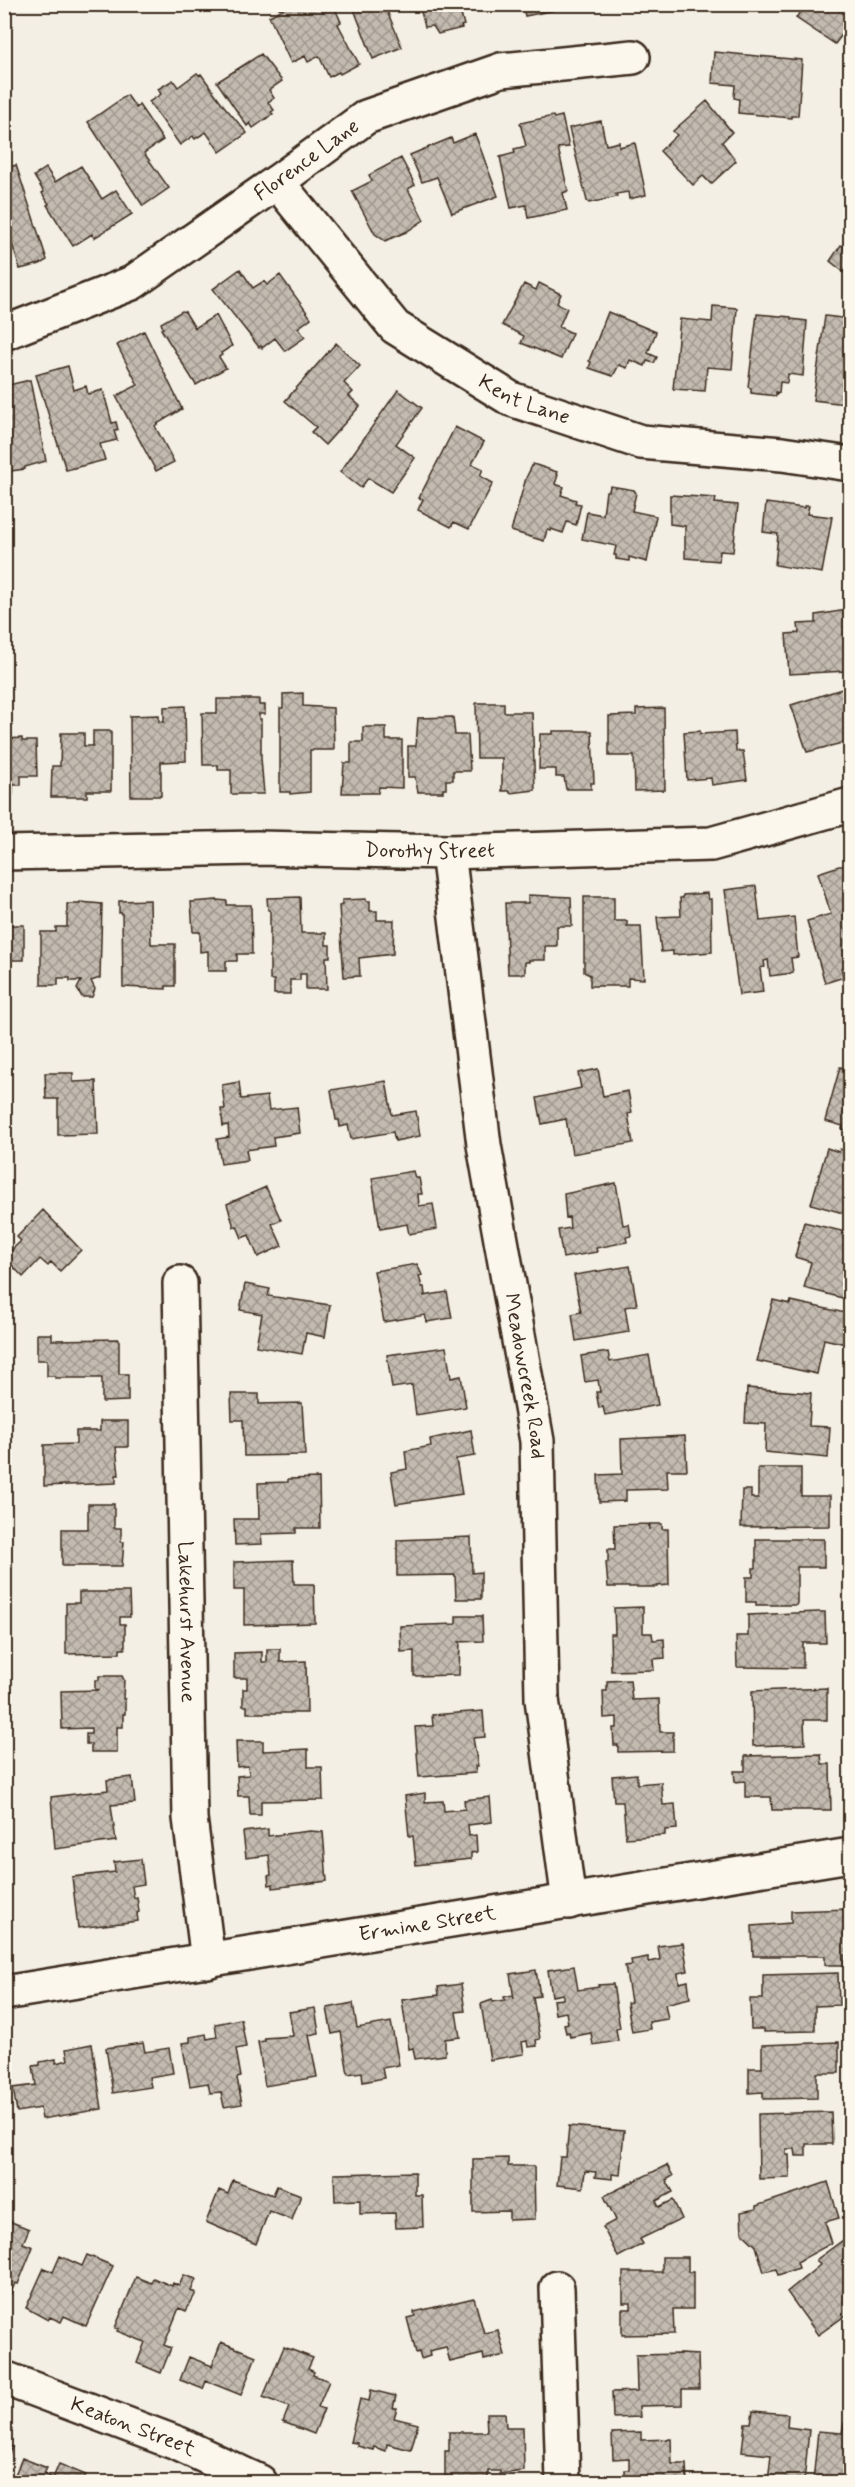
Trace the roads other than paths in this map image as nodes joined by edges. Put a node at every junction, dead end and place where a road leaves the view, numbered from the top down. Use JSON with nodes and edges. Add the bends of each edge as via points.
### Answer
{"nodes":[{"id":1,"x":633,"y":57,"type":"dead end"},
{"id":2,"x":278,"y":182,"type":"junction"},
{"id":3,"x":4,"y":333,"type":"edge"},
{"id":4,"x":850,"y":464,"type":"edge"},
{"id":5,"x":850,"y":806,"type":"edge"},
{"id":6,"x":448,"y":852,"type":"junction"},
{"id":7,"x":4,"y":853,"type":"edge"},
{"id":8,"x":180,"y":1283,"type":"dead end"},
{"id":9,"x":850,"y":1856,"type":"edge"},
{"id":10,"x":569,"y":1902,"type":"junction"},
{"id":11,"x":208,"y":1961,"type":"junction"},
{"id":12,"x":4,"y":1993,"type":"edge"},
{"id":13,"x":556,"y":2288,"type":"dead end"},
{"id":14,"x":4,"y":2378,"type":"edge"},
{"id":15,"x":260,"y":2482,"type":"edge"},
{"id":16,"x":563,"y":2482,"type":"edge"}],
"edges":[{"from":1,"to":2,"type":"street","name":"Florence Lane","via":[[501,70],[366,117]]},
{"from":2,"to":3,"type":"street","name":"Florence Lane","via":[[132,283]]},
{"from":2,"to":4,"type":"street","name":"Kent Lane","via":[[395,327],[511,399],[641,442]]},
{"from":5,"to":6,"type":"street","name":"Dorothy Street","via":[[711,844]]},
{"from":6,"to":7,"type":"street","name":"Dorothy Street","via":[[257,848]]},
{"from":6,"to":10,"type":"street","name":"Meadowcreek Road","via":[[484,1145],[537,1441],[542,1699]]},
{"from":8,"to":11,"type":"street","name":"Lakehurst Avenue","via":[[190,1818]]},
{"from":9,"to":10,"type":"street","name":"Ermine Street"},
{"from":10,"to":11,"type":"street","name":"Ermine Street"},
{"from":11,"to":12,"type":"street","name":"Ermine Street"},
{"from":13,"to":16,"type":"street"},
{"from":14,"to":15,"type":"street","name":"Keaton Street","via":[[179,2444]]}]}
